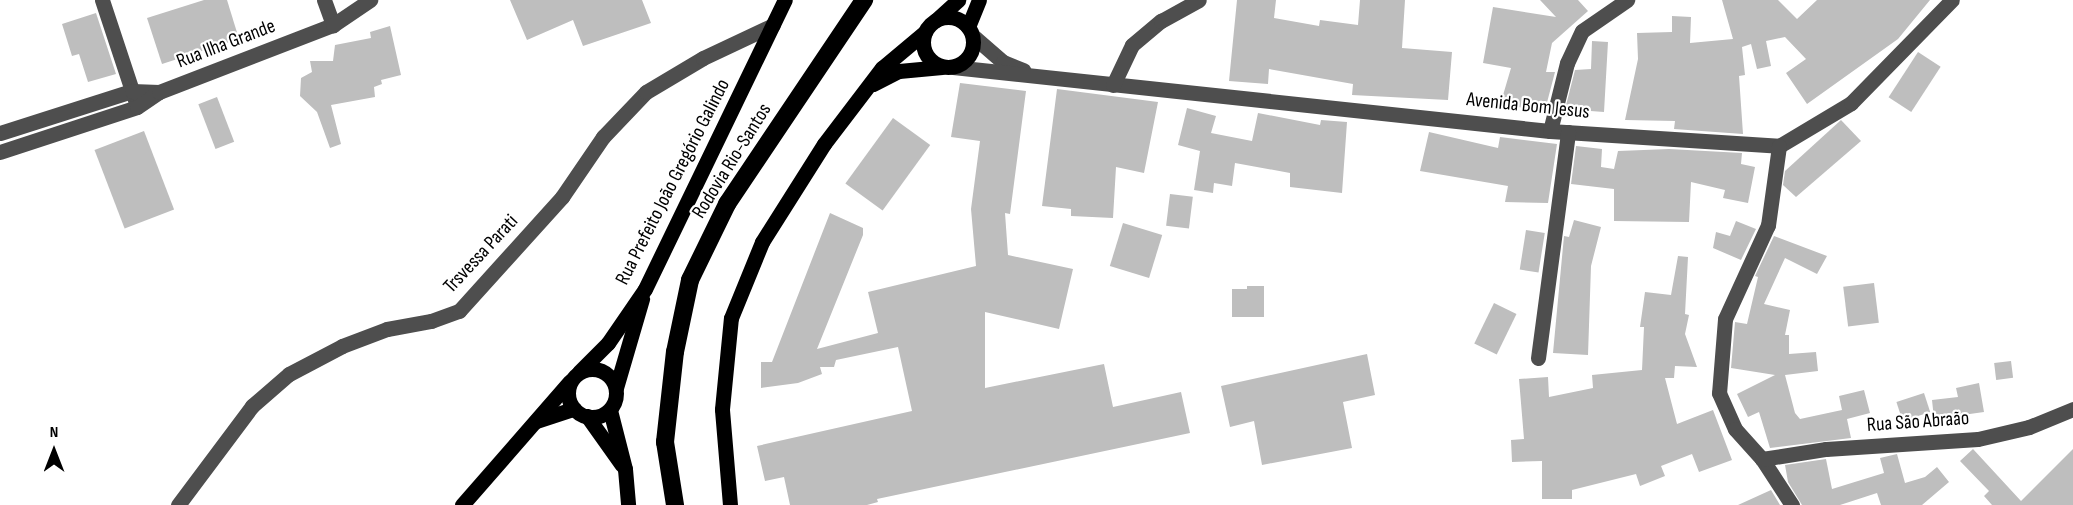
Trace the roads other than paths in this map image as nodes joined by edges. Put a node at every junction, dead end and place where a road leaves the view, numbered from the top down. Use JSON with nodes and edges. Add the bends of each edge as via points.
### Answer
{"nodes":[{"id":1,"x":102,"y":0,"type":"edge"},
{"id":2,"x":324,"y":0,"type":"edge"},
{"id":3,"x":370,"y":0,"type":"edge"},
{"id":4,"x":785,"y":0,"type":"edge"},
{"id":5,"x":864,"y":0,"type":"edge"},
{"id":6,"x":958,"y":0,"type":"edge"},
{"id":7,"x":979,"y":0,"type":"edge"},
{"id":8,"x":1199,"y":0,"type":"edge"},
{"id":9,"x":1627,"y":0,"type":"edge"},
{"id":10,"x":1952,"y":0,"type":"edge"},
{"id":11,"x":333,"y":25,"type":"junction"},
{"id":12,"x":773,"y":25,"type":"junction"},
{"id":13,"x":930,"y":27,"type":"junction"},
{"id":14,"x":970,"y":32,"type":"junction"},
{"id":15,"x":948,"y":67,"type":"junction"},
{"id":16,"x":1046,"y":79,"type":"junction"},
{"id":17,"x":1113,"y":85,"type":"junction"},
{"id":18,"x":132,"y":91,"type":"junction"},
{"id":19,"x":863,"y":91,"type":"junction"},
{"id":20,"x":159,"y":93,"type":"junction"},
{"id":21,"x":137,"y":107,"type":"junction"},
{"id":22,"x":1550,"y":130,"type":"junction"},
{"id":23,"x":1568,"y":132,"type":"junction"},
{"id":24,"x":0,"y":133,"type":"edge"},
{"id":25,"x":1779,"y":147,"type":"junction"},
{"id":26,"x":0,"y":152,"type":"edge"},
{"id":27,"x":645,"y":290,"type":"junction"},
{"id":28,"x":1538,"y":358,"type":"dead end"},
{"id":29,"x":575,"y":376,"type":"junction"},
{"id":30,"x":616,"y":388,"type":"junction"},
{"id":31,"x":2073,"y":409,"type":"edge"},
{"id":32,"x":610,"y":410,"type":"junction"},
{"id":33,"x":581,"y":413,"type":"junction"},
{"id":34,"x":536,"y":421,"type":"junction"},
{"id":35,"x":1762,"y":459,"type":"junction"},
{"id":36,"x":625,"y":469,"type":"junction"},
{"id":37,"x":178,"y":505,"type":"edge"},
{"id":38,"x":462,"y":505,"type":"edge"},
{"id":39,"x":628,"y":505,"type":"edge"},
{"id":40,"x":675,"y":505,"type":"edge"},
{"id":41,"x":730,"y":505,"type":"edge"},
{"id":42,"x":1792,"y":505,"type":"edge"}],
"edges":[{"from":1,"to":18,"type":"street"},
{"from":2,"to":11,"type":"street"},
{"from":3,"to":11,"type":"street","name":"Rua Ilha Grande"},
{"from":4,"to":12,"type":"main road","name":"Rua Prefeito João Gregório Galindo"},
{"from":5,"to":40,"type":"highway","name":"Rodovia Rio-Santos","via":[[727,204],[690,280],[675,352],[665,442]]},
{"from":6,"to":13,"type":"main road"},
{"from":7,"to":14,"type":"main road"},
{"from":8,"to":17,"type":"street","via":[[1161,21],[1132,45]]},
{"from":9,"to":22,"type":"street","via":[[1582,31],[1567,63]]},
{"from":10,"to":25,"type":"street","via":[[1851,103]]},
{"from":11,"to":20,"type":"street","name":"Rua Ilha Grande"},
{"from":12,"to":27,"type":"main road","name":"Rua Prefeito João Gregório Galindo"},
{"from":12,"to":37,"type":"street","name":"Trsvessa Parati","via":[[703,58],[646,93],[603,137],[562,197],[459,310],[431,321],[387,328],[288,374],[252,406]]},
{"from":13,"to":14,"type":"main road","via":[[951,18]]},
{"from":13,"to":15,"type":"main road","via":[[927,55]]},
{"from":13,"to":19,"type":"main road","via":[[882,68]]},
{"from":14,"to":15,"type":"main road","via":[[970,54]]},
{"from":14,"to":16,"type":"street","name":"Avenida Bom Jesus","via":[[1003,62]]},
{"from":15,"to":16,"type":"street","name":"Avenida Bom Jesus"},
{"from":15,"to":19,"type":"main road","via":[[899,71]]},
{"from":16,"to":17,"type":"street","name":"Avenida Bom Jesus"},
{"from":17,"to":22,"type":"street","name":"Avenida Bom Jesus"},
{"from":18,"to":20,"type":"street","name":"Rua Ilha Grande"},
{"from":18,"to":21,"type":"street"},
{"from":18,"to":24,"type":"street","name":"Rua Ilha Grande"},
{"from":19,"to":41,"type":"main road","via":[[762,242],[731,318],[722,409]]},
{"from":20,"to":21,"type":"street","name":"Rua Ilha Grande"},
{"from":21,"to":26,"type":"street","name":"Rua Ilha Grande"},
{"from":22,"to":23,"type":"street","name":"Avenida Bom Jesus"},
{"from":23,"to":25,"type":"street","name":"Avenida Bom Jesus"},
{"from":23,"to":28,"type":"street"},
{"from":25,"to":35,"type":"street","via":[[1768,225],[1725,319],[1720,359],[1719,393],[1735,429]]},
{"from":27,"to":29,"type":"main road","name":"Rua Prefeito João Gregório Galindo","via":[[608,343]]},
{"from":27,"to":30,"type":"main road"},
{"from":29,"to":30,"type":"main road","via":[[602,371]]},
{"from":29,"to":33,"type":"main road","via":[[568,397]]},
{"from":29,"to":34,"type":"main road","name":"Rua Prefeito João Gregório Galindo"},
{"from":30,"to":32,"type":"main road"},
{"from":31,"to":35,"type":"street","name":"Rua São Abraão","via":[[2029,427],[1978,439],[1826,449]]},
{"from":32,"to":33,"type":"main road"},
{"from":32,"to":36,"type":"main road"},
{"from":33,"to":34,"type":"main road"},
{"from":33,"to":36,"type":"main road"},
{"from":34,"to":38,"type":"main road","name":"Rua Prefeito João Gregório Galindo"},
{"from":35,"to":42,"type":"street"},
{"from":36,"to":39,"type":"main road"}]}
